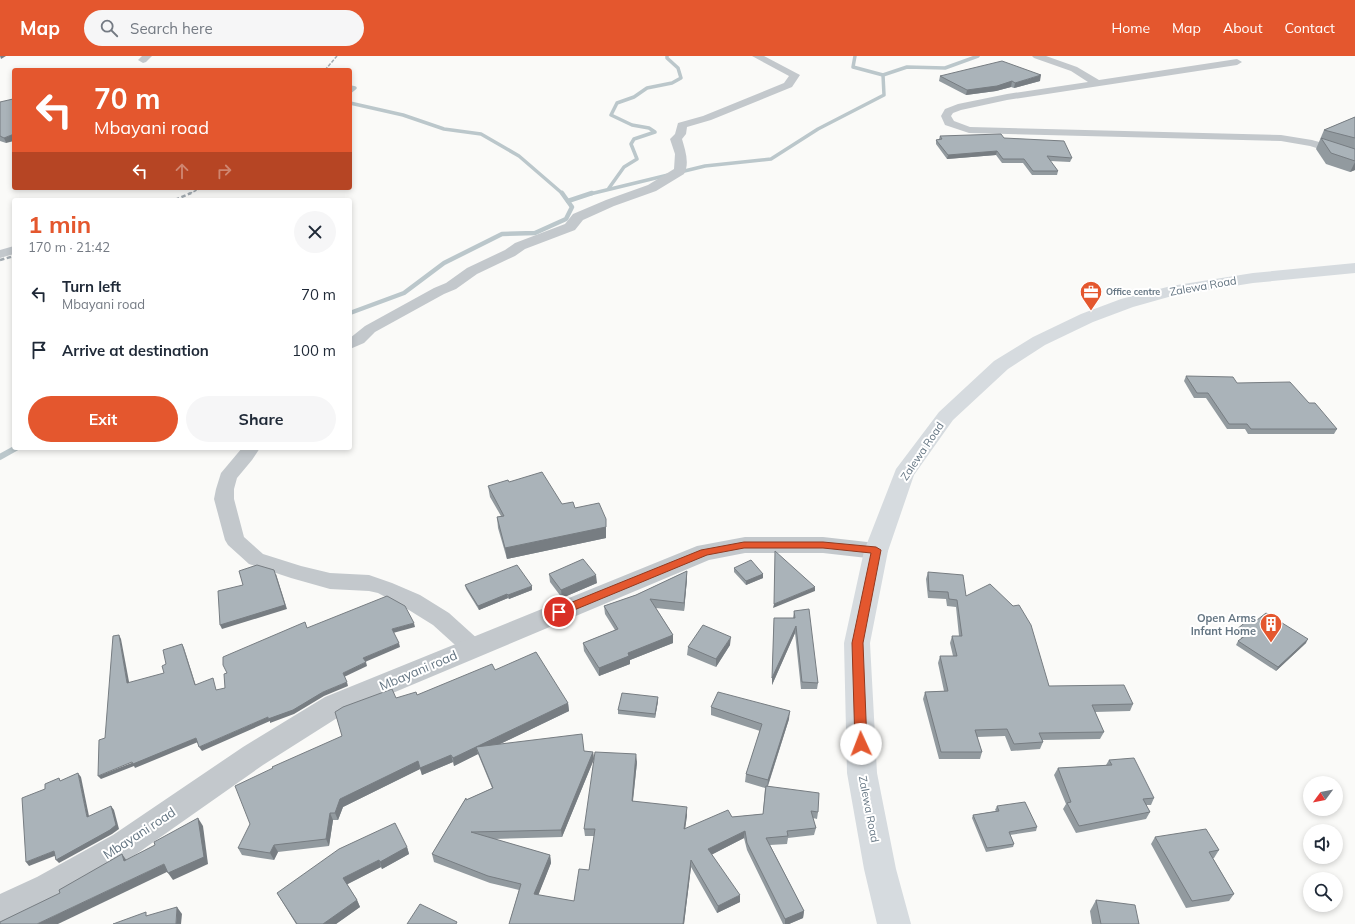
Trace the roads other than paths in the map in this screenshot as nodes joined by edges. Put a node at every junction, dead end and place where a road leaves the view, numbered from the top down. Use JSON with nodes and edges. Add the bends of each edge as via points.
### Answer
{"nodes":[{"id":1,"x":757,"y":56,"type":"edge"},
{"id":2,"x":1037,"y":56,"type":"edge"},
{"id":3,"x":1238,"y":62,"type":"dead end"},
{"id":4,"x":1097,"y":83,"type":"junction"},
{"id":5,"x":1355,"y":156,"type":"edge"},
{"id":6,"x":12,"y":251,"type":"edge"},
{"id":7,"x":0,"y":254,"type":"edge"},
{"id":8,"x":1355,"y":268,"type":"edge"},
{"id":9,"x":352,"y":343,"type":"edge"},
{"id":10,"x":250,"y":450,"type":"edge"},
{"id":11,"x":876,"y":550,"type":"junction"},
{"id":12,"x":472,"y":647,"type":"junction"},
{"id":13,"x":0,"y":910,"type":"edge"},
{"id":14,"x":894,"y":924,"type":"edge"}],
"edges":[{"from":1,"to":9,"type":"street","via":[[795,74],[788,85],[682,126],[676,139],[681,154],[680,171],[652,188],[578,217],[570,227],[562,231],[520,246],[370,329]]},
{"from":2,"to":4,"type":"street","via":[[1074,70]]},
{"from":3,"to":4,"type":"street"},
{"from":4,"to":5,"type":"street","via":[[958,107],[949,111],[946,116],[949,123],[969,130],[1280,138],[1312,143]]},
{"from":6,"to":7,"type":"street"},
{"from":8,"to":11,"type":"highway","name":"Zalewa Road","via":[[1253,278],[1172,291],[1127,303],[1087,318],[1039,341],[1001,365],[946,416],[904,474]]},
{"from":10,"to":12,"type":"street","via":[[228,477],[224,499],[235,540],[256,559],[298,574],[385,588],[441,619]]},
{"from":11,"to":12,"type":"street","name":"Mbayani road","via":[[823,545],[744,545],[705,552]]},
{"from":11,"to":14,"type":"highway","name":"Zalewa Road","via":[[857,643],[862,773],[880,869]]},
{"from":12,"to":13,"type":"street","name":"Mbayani road","via":[[334,705],[253,756],[124,845],[48,888]]}]}
